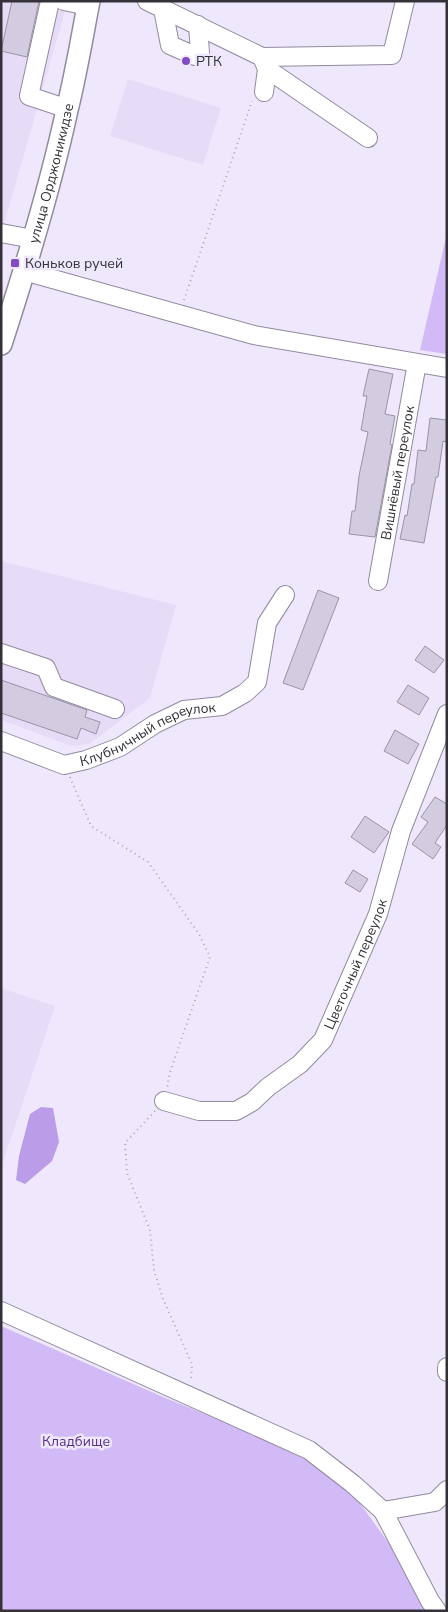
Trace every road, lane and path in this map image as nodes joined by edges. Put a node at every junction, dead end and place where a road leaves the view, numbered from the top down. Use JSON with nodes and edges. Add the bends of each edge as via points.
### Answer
{"nodes":[{"id":1,"x":50,"y":1,"type":"edge"},
{"id":2,"x":64,"y":1,"type":"edge"},
{"id":3,"x":147,"y":1,"type":"edge"},
{"id":4,"x":405,"y":1,"type":"edge"},
{"id":5,"x":88,"y":4,"type":"edge"},
{"id":6,"x":170,"y":12,"type":"junction"},
{"id":7,"x":198,"y":24,"type":"junction"},
{"id":8,"x":265,"y":63,"type":"junction"},
{"id":9,"x":259,"y":94,"type":"joint"},
{"id":10,"x":68,"y":109,"type":"junction"},
{"id":11,"x":368,"y":138,"type":"dead end"},
{"id":12,"x":1,"y":233,"type":"edge"},
{"id":13,"x":33,"y":238,"type":"junction"},
{"id":14,"x":24,"y":271,"type":"junction"},
{"id":15,"x":179,"y":314,"type":"junction"},
{"id":16,"x":1,"y":344,"type":"edge"},
{"id":17,"x":417,"y":363,"type":"junction"},
{"id":18,"x":447,"y":368,"type":"edge"},
{"id":19,"x":378,"y":581,"type":"dead end"},
{"id":20,"x":285,"y":595,"type":"dead end"},
{"id":21,"x":1,"y":653,"type":"edge"},
{"id":22,"x":115,"y":709,"type":"dead end"},
{"id":23,"x":447,"y":714,"type":"edge"},
{"id":24,"x":1,"y":741,"type":"edge"},
{"id":25,"x":64,"y":765,"type":"junction"},
{"id":26,"x":164,"y":1101,"type":"junction"},
{"id":27,"x":1,"y":1311,"type":"edge"},
{"id":28,"x":447,"y":1367,"type":"edge"},
{"id":29,"x":447,"y":1372,"type":"edge"},
{"id":30,"x":190,"y":1395,"type":"junction"},
{"id":31,"x":447,"y":1490,"type":"edge"},
{"id":32,"x":383,"y":1511,"type":"junction"},
{"id":33,"x":437,"y":1611,"type":"edge"}],
"edges":[{"from":1,"to":10,"type":"street","via":[[29,96]]},
{"from":2,"to":5,"type":"street"},
{"from":3,"to":6,"type":"street"},
{"from":4,"to":8,"type":"street","via":[[392,55]]},
{"from":5,"to":10,"type":"main road","name":"улица Орджоникидзе"},
{"from":6,"to":7,"type":"street"},
{"from":6,"to":7,"type":"street","via":[[170,45],[196,56],[200,53]]},
{"from":7,"to":8,"type":"street"},
{"from":8,"to":9,"type":"street"},
{"from":8,"to":11,"type":"street"},
{"from":9,"to":15,"type":"path"},
{"from":10,"to":13,"type":"main road","name":"улица Орджоникидзе"},
{"from":12,"to":13,"type":"street"},
{"from":13,"to":14,"type":"main road","name":"улица Орджоникидзе"},
{"from":14,"to":15,"type":"street"},
{"from":14,"to":16,"type":"main road","name":"улица Орджоникидзе"},
{"from":15,"to":17,"type":"street","via":[[254,335]]},
{"from":17,"to":18,"type":"street"},
{"from":17,"to":19,"type":"street","name":"Вишнёвый переулок"},
{"from":20,"to":25,"type":"street","name":"Клубничный переулок","via":[[267,623],[257,682],[245,693],[222,706],[184,710],[154,724],[120,747]]},
{"from":21,"to":22,"type":"street","via":[[46,668],[54,687]]},
{"from":23,"to":26,"type":"street","name":"Цветочный переулок","via":[[401,831],[378,914],[323,1040],[300,1064],[252,1102],[236,1110],[199,1111]]},
{"from":24,"to":25,"type":"street","name":"Клубничный переулок"},
{"from":25,"to":26,"type":"path","via":[[91,826],[148,862],[199,934],[210,957],[170,1072]]},
{"from":26,"to":30,"type":"path","via":[[125,1143],[127,1173],[150,1230],[154,1270],[163,1299],[192,1364]]},
{"from":27,"to":30,"type":"street"},
{"from":28,"to":29,"type":"street"},
{"from":30,"to":32,"type":"street","via":[[309,1450]]},
{"from":31,"to":32,"type":"street","via":[[435,1502]]},
{"from":32,"to":33,"type":"street"}]}
